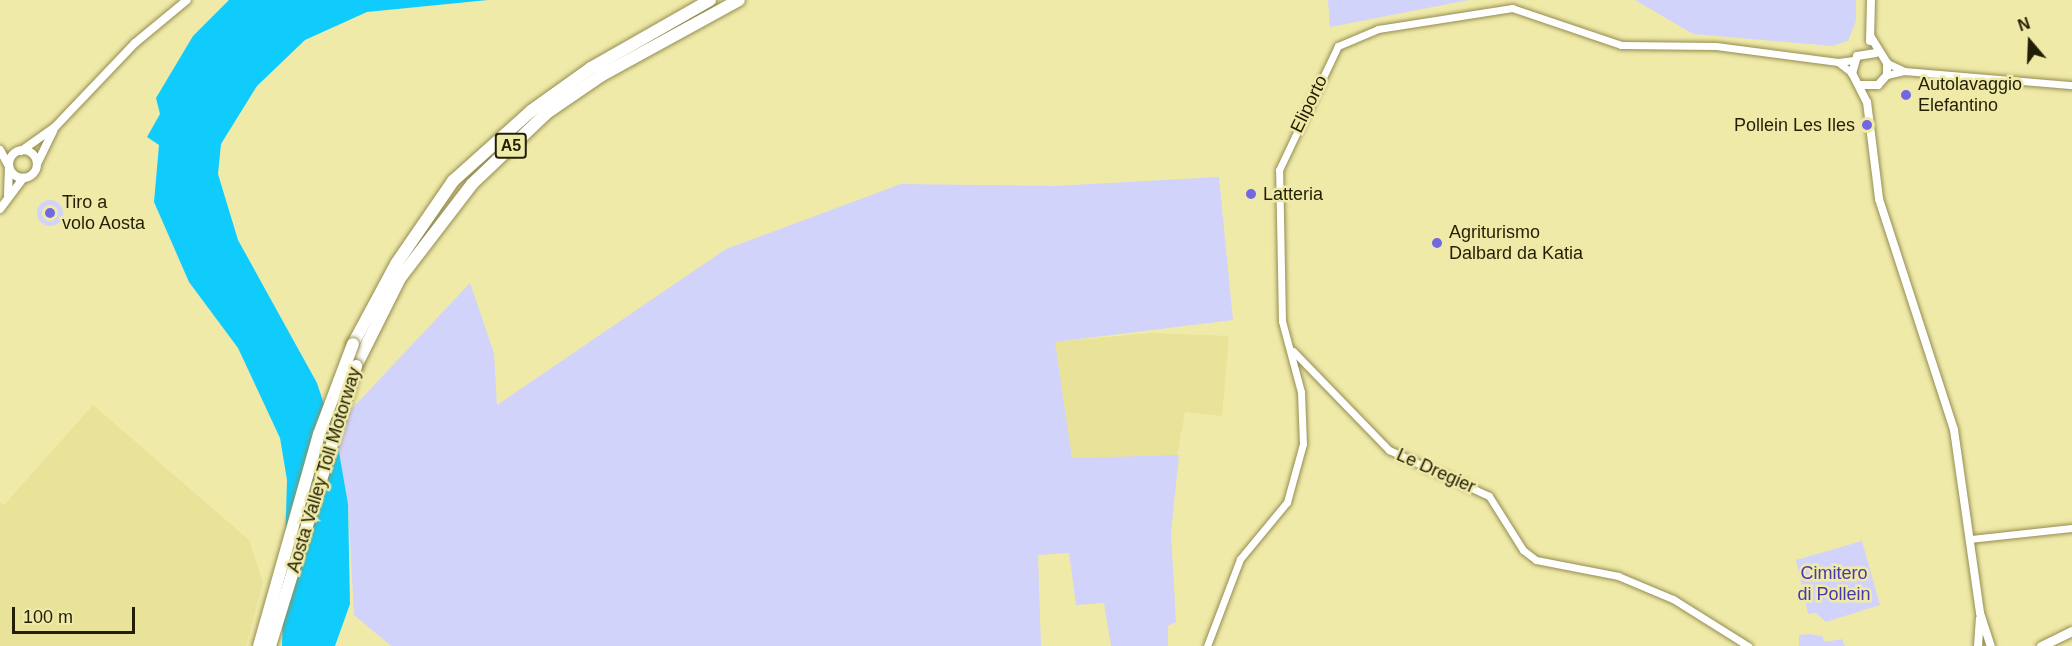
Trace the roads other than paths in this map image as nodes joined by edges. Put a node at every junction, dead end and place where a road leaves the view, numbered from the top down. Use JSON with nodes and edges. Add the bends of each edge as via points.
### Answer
{"nodes":[{"id":1,"x":188,"y":0,"type":"edge"},
{"id":2,"x":710,"y":0,"type":"edge"},
{"id":3,"x":739,"y":0,"type":"edge"},
{"id":4,"x":1871,"y":0,"type":"edge"},
{"id":5,"x":1871,"y":37,"type":"junction"},
{"id":6,"x":1866,"y":52,"type":"junction"},
{"id":7,"x":1876,"y":52,"type":"junction"},
{"id":8,"x":1854,"y":60,"type":"junction"},
{"id":9,"x":1838,"y":63,"type":"junction"},
{"id":10,"x":1887,"y":63,"type":"junction"},
{"id":11,"x":1904,"y":71,"type":"junction"},
{"id":12,"x":1852,"y":73,"type":"junction"},
{"id":13,"x":1887,"y":75,"type":"junction"},
{"id":14,"x":1861,"y":85,"type":"junction"},
{"id":15,"x":2072,"y":85,"type":"edge"},
{"id":16,"x":1873,"y":87,"type":"junction"},
{"id":17,"x":1867,"y":102,"type":"junction"},
{"id":18,"x":55,"y":128,"type":"junction"},
{"id":19,"x":0,"y":145,"type":"edge"},
{"id":20,"x":0,"y":150,"type":"edge"},
{"id":21,"x":19,"y":151,"type":"junction"},
{"id":22,"x":37,"y":164,"type":"junction"},
{"id":23,"x":9,"y":166,"type":"junction"},
{"id":24,"x":23,"y":178,"type":"junction"},
{"id":25,"x":9,"y":195,"type":"junction"},
{"id":26,"x":0,"y":209,"type":"edge"},
{"id":27,"x":1291,"y":349,"type":"junction"},
{"id":28,"x":2072,"y":528,"type":"edge"},
{"id":29,"x":1970,"y":539,"type":"junction"},
{"id":30,"x":1980,"y":613,"type":"junction"},
{"id":31,"x":2072,"y":631,"type":"edge"},
{"id":32,"x":1745,"y":645,"type":"edge"},
{"id":33,"x":259,"y":646,"type":"edge"},
{"id":34,"x":270,"y":646,"type":"edge"},
{"id":35,"x":1207,"y":646,"type":"edge"},
{"id":36,"x":1978,"y":646,"type":"edge"},
{"id":37,"x":1990,"y":646,"type":"edge"},
{"id":38,"x":2041,"y":646,"type":"edge"}],
"edges":[{"from":1,"to":18,"type":"street","via":[[135,43]]},
{"from":2,"to":33,"type":"highway","name":"Aosta Valley Toll Motorway","number":"A5","bridge":true,"via":[[582,74],[531,111],[453,181],[396,264],[353,344],[319,434]]},
{"from":3,"to":34,"type":"highway","name":"Aosta Valley Toll Motorway","number":"A5","bridge":true,"via":[[602,75],[548,112],[472,184],[400,278],[356,366]]},
{"from":4,"to":5,"type":"street"},
{"from":5,"to":6,"type":"street"},
{"from":5,"to":7,"type":"street"},
{"from":6,"to":7,"type":"street"},
{"from":6,"to":8,"type":"street"},
{"from":7,"to":10,"type":"street"},
{"from":8,"to":9,"type":"street","name":"Eliporto"},
{"from":8,"to":12,"type":"street"},
{"from":9,"to":12,"type":"street","name":"Eliporto"},
{"from":9,"to":27,"type":"street","name":"Eliporto","via":[[1716,46],[1621,45],[1512,8],[1378,28],[1352,38],[1338,46],[1279,170],[1282,321]]},
{"from":10,"to":11,"type":"street"},
{"from":10,"to":13,"type":"street"},
{"from":11,"to":13,"type":"street"},
{"from":11,"to":15,"type":"street"},
{"from":12,"to":14,"type":"street"},
{"from":13,"to":16,"type":"street"},
{"from":14,"to":16,"type":"street"},
{"from":14,"to":17,"type":"street"},
{"from":16,"to":17,"type":"street"},
{"from":17,"to":29,"type":"street","via":[[1871,166],[1954,430]]},
{"from":18,"to":21,"type":"street"},
{"from":18,"to":22,"type":"street"},
{"from":19,"to":21,"type":"street"},
{"from":20,"to":23,"type":"street"},
{"from":21,"to":22,"type":"street","via":[[30,152]]},
{"from":21,"to":23,"type":"street"},
{"from":22,"to":24,"type":"street","via":[[31,176]]},
{"from":23,"to":24,"type":"street"},
{"from":23,"to":25,"type":"street"},
{"from":24,"to":25,"type":"street"},
{"from":25,"to":26,"type":"street"},
{"from":27,"to":32,"type":"street","name":"Le Dregier","via":[[1389,450],[1489,496],[1523,550],[1536,560],[1618,576],[1673,599]]},
{"from":27,"to":35,"type":"street","name":"Eliporto","via":[[1301,392],[1303,444],[1296,472],[1287,502],[1262,528],[1226,586]]},
{"from":28,"to":29,"type":"street"},
{"from":29,"to":30,"type":"street"},
{"from":30,"to":36,"type":"street"},
{"from":30,"to":37,"type":"street"},
{"from":31,"to":38,"type":"main road"}]}
